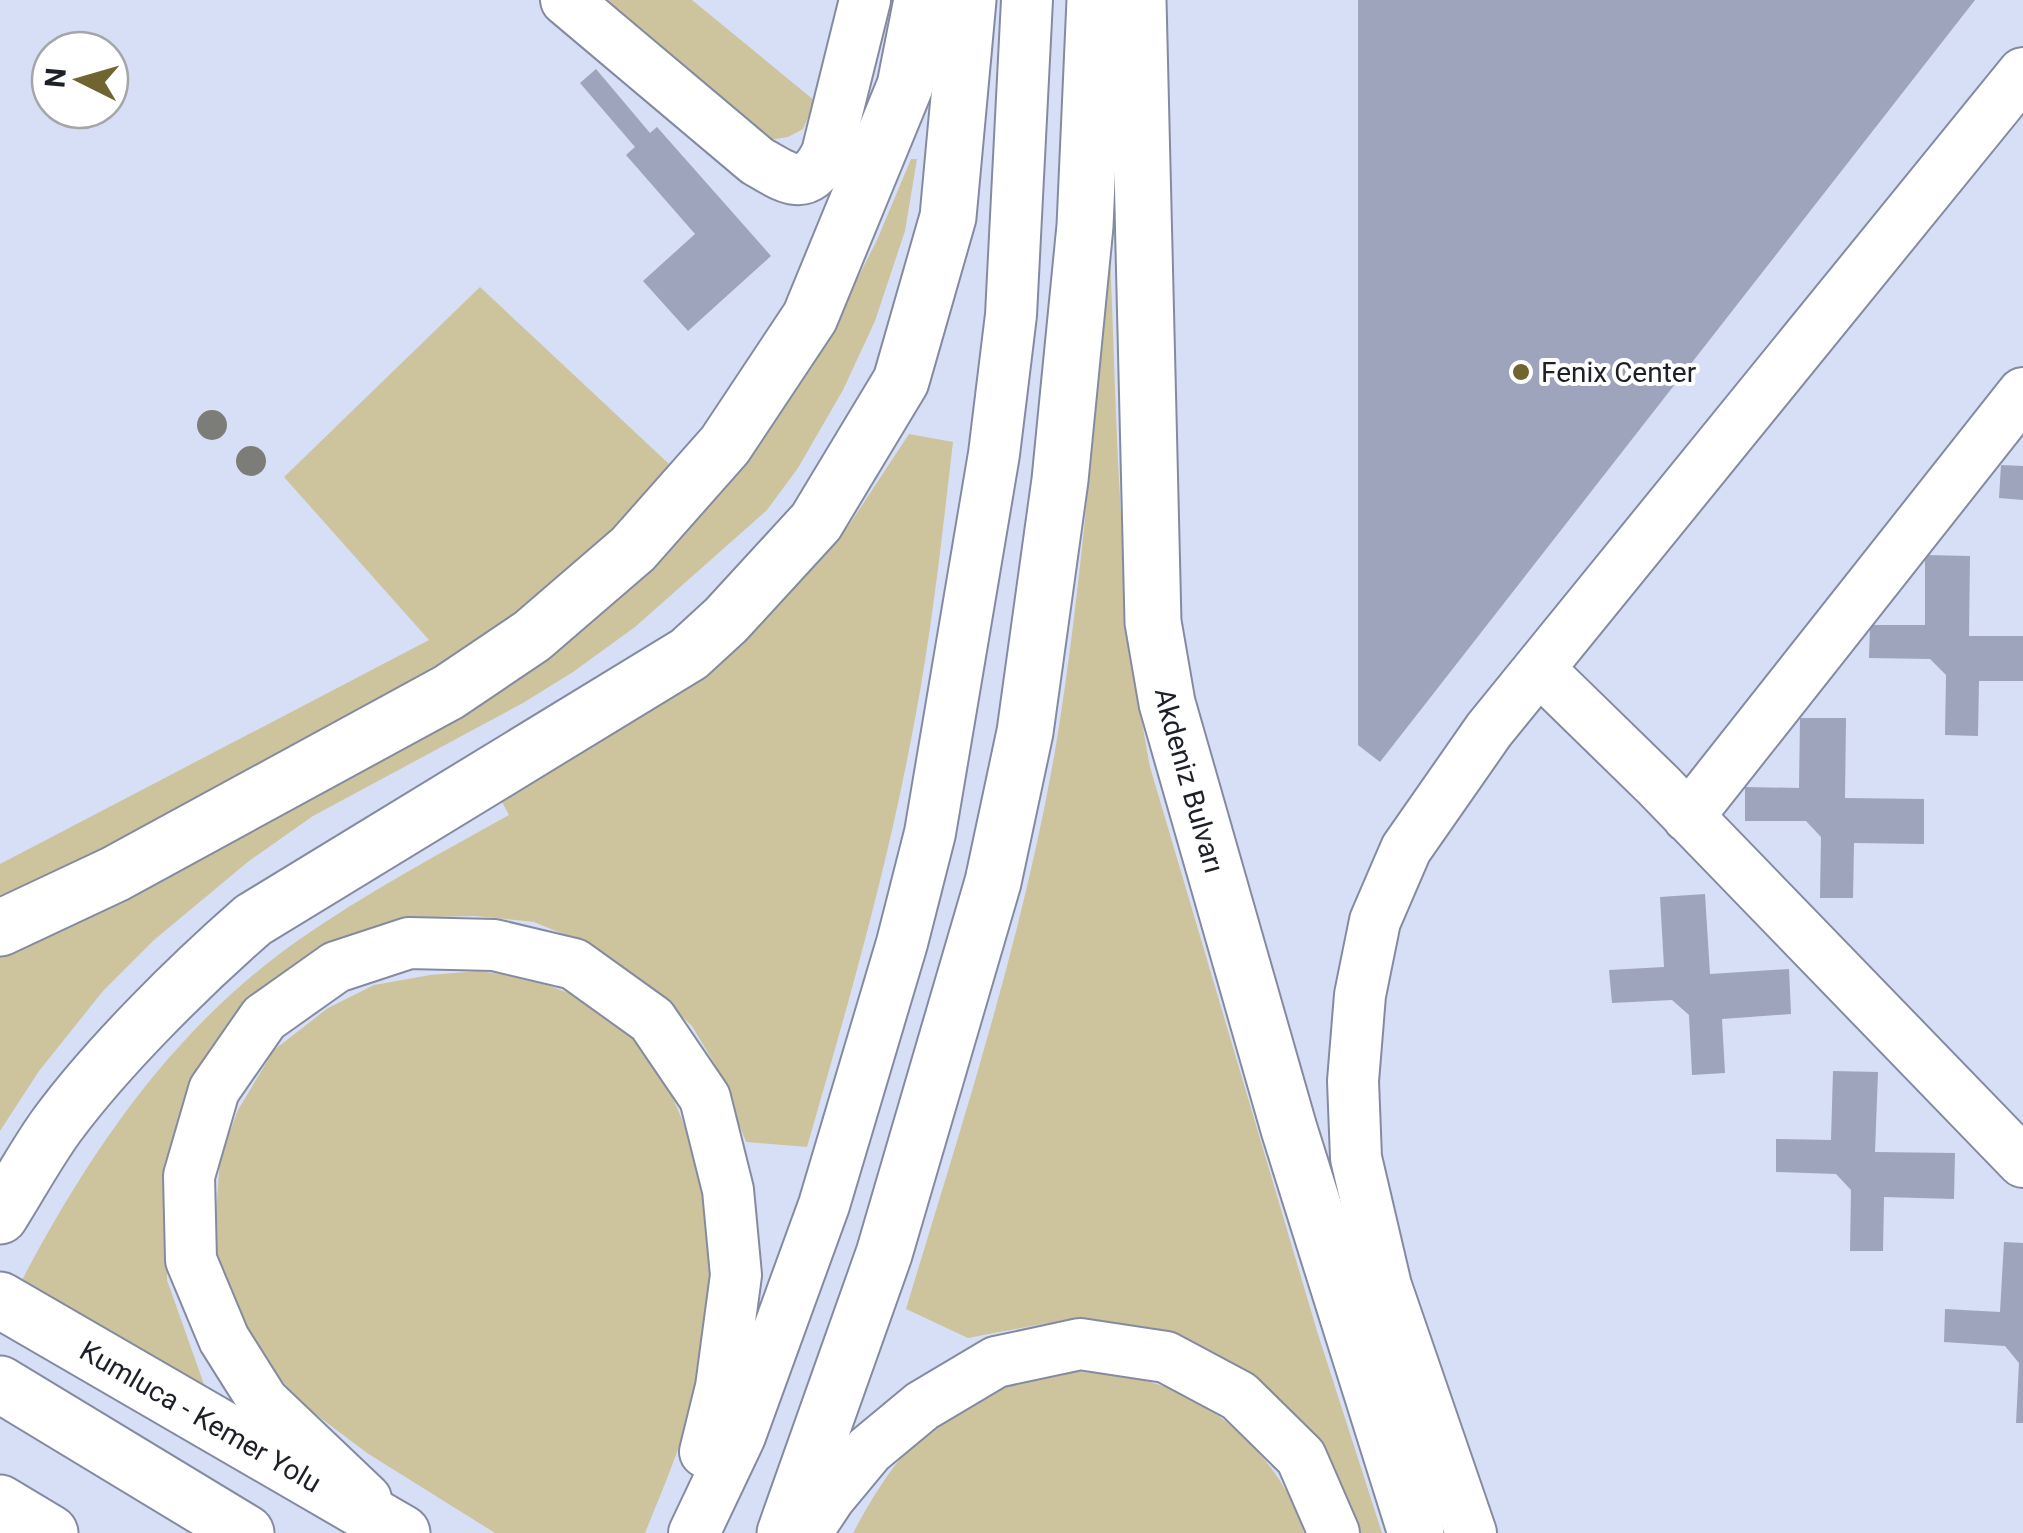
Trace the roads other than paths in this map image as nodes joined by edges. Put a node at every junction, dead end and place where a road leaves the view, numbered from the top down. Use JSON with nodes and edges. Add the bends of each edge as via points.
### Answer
{"nodes":[{"id":1,"x":566,"y":0,"type":"edge"},
{"id":2,"x":864,"y":0,"type":"edge"},
{"id":3,"x":922,"y":0,"type":"edge"},
{"id":4,"x":968,"y":0,"type":"edge"},
{"id":5,"x":1027,"y":0,"type":"edge"},
{"id":6,"x":1095,"y":0,"type":"edge"},
{"id":7,"x":1138,"y":0,"type":"edge"},
{"id":8,"x":2023,"y":73,"type":"edge"},
{"id":9,"x":2023,"y":393,"type":"edge"},
{"id":10,"x":1539,"y":670,"type":"junction"},
{"id":11,"x":1688,"y":817,"type":"junction"},
{"id":12,"x":0,"y":928,"type":"edge"},
{"id":13,"x":2023,"y":1162,"type":"edge"},
{"id":14,"x":0,"y":1216,"type":"edge"},
{"id":15,"x":0,"y":1300,"type":"edge"},
{"id":16,"x":0,"y":1384,"type":"edge"},
{"id":17,"x":0,"y":1502,"type":"edge"},
{"id":18,"x":400,"y":1532,"type":"edge"},
{"id":19,"x":50,"y":1533,"type":"edge"},
{"id":20,"x":246,"y":1533,"type":"edge"},
{"id":21,"x":685,"y":1533,"type":"edge"},
{"id":22,"x":694,"y":1533,"type":"edge"},
{"id":23,"x":785,"y":1533,"type":"edge"},
{"id":24,"x":806,"y":1533,"type":"edge"},
{"id":25,"x":1334,"y":1533,"type":"edge"},
{"id":26,"x":1416,"y":1533,"type":"edge"},
{"id":27,"x":1471,"y":1533,"type":"edge"}],
"edges":[{"from":1,"to":2,"type":"street","via":[[757,162],[788,179],[806,179],[826,153]]},
{"from":3,"to":12,"type":"main road","via":[[905,86],[810,317],[725,445],[634,549],[532,636],[450,692],[115,874]]},
{"from":4,"to":14,"type":"main road","via":[[948,217],[901,381],[816,522],[688,654],[253,920],[58,1124]]},
{"from":5,"to":22,"type":"street","via":[[1011,315],[930,833],[824,1205],[740,1436]]},
{"from":6,"to":23,"type":"main road","via":[[1085,226],[1060,480],[1025,732],[993,882],[884,1254]]},
{"from":7,"to":26,"type":"main road","name":"Akdeniz Bulvarı","via":[[1153,622],[1164,686],[1289,1129]]},
{"from":8,"to":10,"type":"street"},
{"from":9,"to":11,"type":"street"},
{"from":10,"to":11,"type":"street"},
{"from":10,"to":27,"type":"street","via":[[1406,849],[1374,921],[1353,1081],[1356,1158],[1386,1286]]},
{"from":11,"to":13,"type":"street"},
{"from":15,"to":18,"type":"main road","name":"Kumluca - Kemer Yolu"},
{"from":16,"to":20,"type":"main road"},
{"from":17,"to":19,"type":"main road"},
{"from":18,"to":21,"type":"street","via":[[263,1400],[224,1339],[191,1260],[189,1176],[214,1090],[264,1018],[336,967],[408,943],[494,944],[574,964],[652,1020],[705,1098],[728,1190],[736,1275],[720,1387]]},
{"from":24,"to":25,"type":"street","via":[[869,1450],[922,1406],[996,1362],[1080,1344],[1166,1357],[1239,1396],[1301,1458]]}]}
